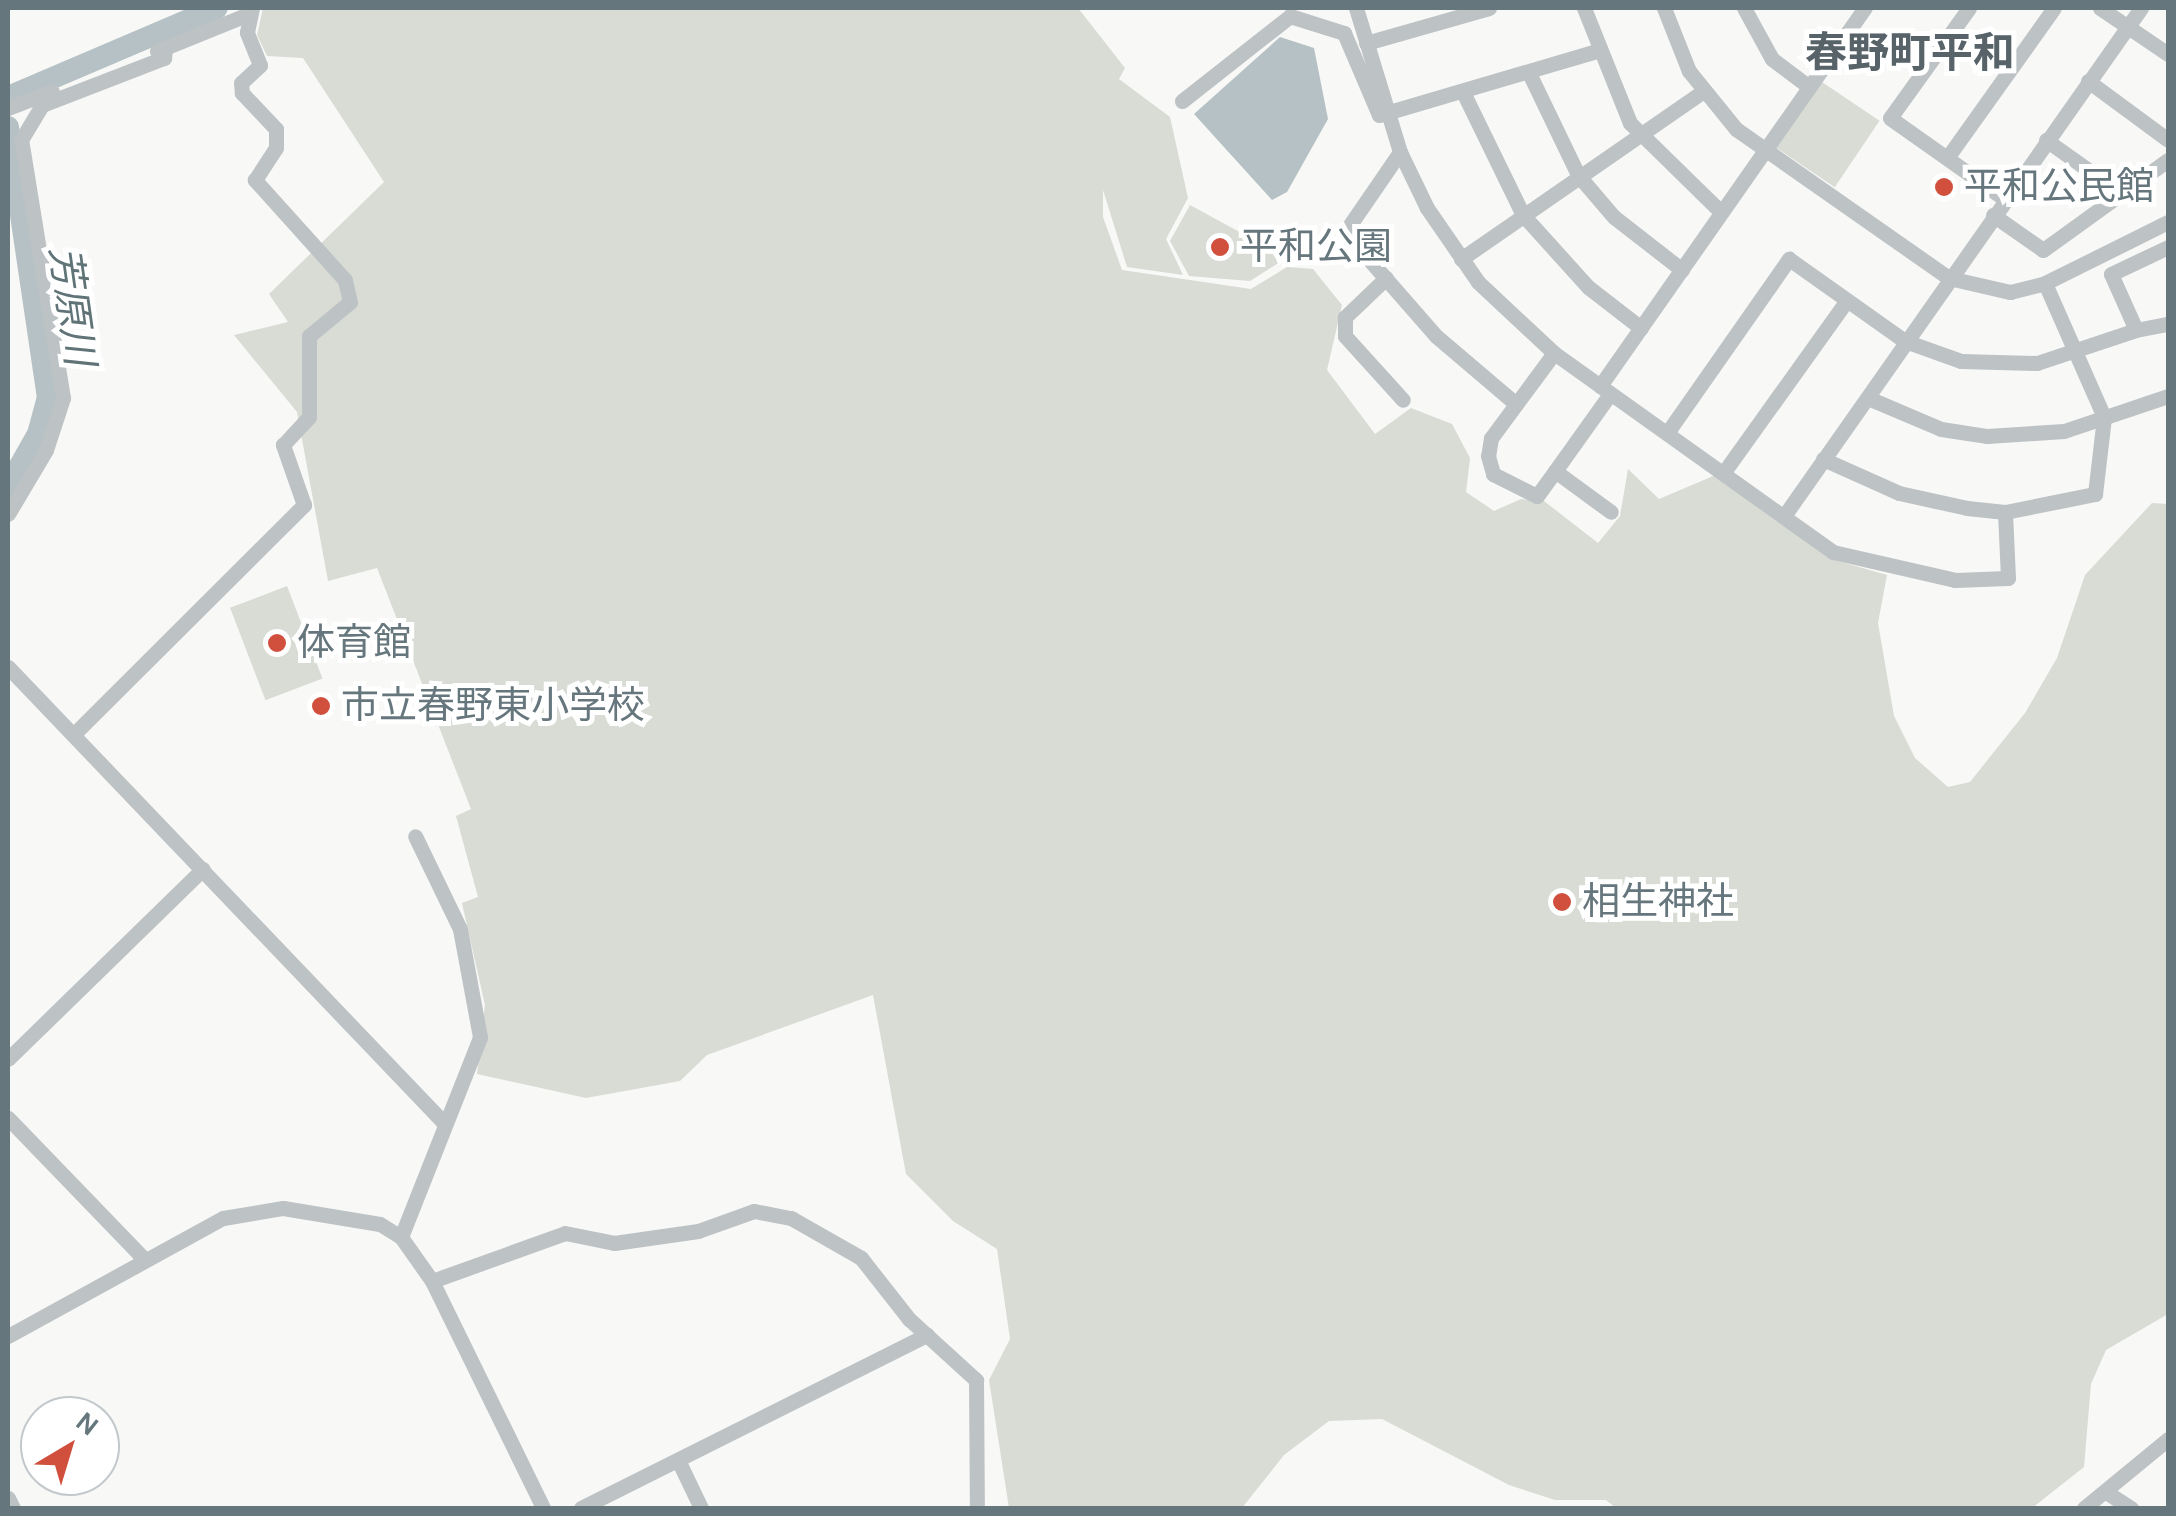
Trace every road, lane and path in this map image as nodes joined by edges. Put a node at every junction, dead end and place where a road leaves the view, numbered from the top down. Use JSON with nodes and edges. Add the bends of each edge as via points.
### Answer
{"nodes":[{"id":1,"x":1356,"y":8,"type":"edge"},
{"id":2,"x":1489,"y":8,"type":"edge"},
{"id":3,"x":1584,"y":8,"type":"edge"},
{"id":4,"x":1664,"y":8,"type":"edge"},
{"id":5,"x":1745,"y":8,"type":"edge"},
{"id":6,"x":1865,"y":8,"type":"edge"},
{"id":7,"x":1969,"y":8,"type":"edge"},
{"id":8,"x":2054,"y":8,"type":"edge"},
{"id":9,"x":2100,"y":8,"type":"edge"},
{"id":10,"x":2141,"y":8,"type":"edge"},
{"id":11,"x":249,"y":12,"type":"edge"},
{"id":12,"x":2127,"y":26,"type":"junction"},
{"id":13,"x":1366,"y":43,"type":"junction"},
{"id":14,"x":165,"y":48,"type":"junction"},
{"id":15,"x":1596,"y":51,"type":"junction"},
{"id":16,"x":2168,"y":54,"type":"edge"},
{"id":17,"x":1529,"y":73,"type":"junction"},
{"id":18,"x":2088,"y":82,"type":"junction"},
{"id":19,"x":1808,"y":86,"type":"junction"},
{"id":20,"x":1463,"y":92,"type":"junction"},
{"id":21,"x":1702,"y":92,"type":"junction"},
{"id":22,"x":1182,"y":101,"type":"dead end"},
{"id":23,"x":8,"y":108,"type":"edge"},
{"id":24,"x":1388,"y":112,"type":"junction"},
{"id":25,"x":1639,"y":134,"type":"junction"},
{"id":26,"x":2046,"y":140,"type":"junction"},
{"id":27,"x":2168,"y":140,"type":"edge"},
{"id":28,"x":1766,"y":149,"type":"junction"},
{"id":29,"x":1400,"y":152,"type":"junction"},
{"id":30,"x":1947,"y":158,"type":"junction"},
{"id":31,"x":2168,"y":160,"type":"edge"},
{"id":32,"x":1578,"y":175,"type":"junction"},
{"id":33,"x":2122,"y":194,"type":"junction"},
{"id":34,"x":2004,"y":198,"type":"junction"},
{"id":35,"x":1720,"y":211,"type":"junction"},
{"id":36,"x":1522,"y":215,"type":"junction"},
{"id":37,"x":1993,"y":215,"type":"junction"},
{"id":38,"x":2168,"y":222,"type":"edge"},
{"id":39,"x":2168,"y":247,"type":"edge"},
{"id":40,"x":1461,"y":259,"type":"junction"},
{"id":41,"x":1682,"y":270,"type":"junction"},
{"id":42,"x":1386,"y":278,"type":"junction"},
{"id":43,"x":1949,"y":278,"type":"junction"},
{"id":44,"x":2045,"y":283,"type":"junction"},
{"id":45,"x":1846,"y":300,"type":"junction"},
{"id":46,"x":2168,"y":324,"type":"edge"},
{"id":47,"x":1641,"y":328,"type":"junction"},
{"id":48,"x":2136,"y":330,"type":"junction"},
{"id":49,"x":1905,"y":341,"type":"junction"},
{"id":50,"x":2076,"y":352,"type":"junction"},
{"id":51,"x":1554,"y":353,"type":"junction"},
{"id":52,"x":1605,"y":390,"type":"junction"},
{"id":53,"x":2168,"y":396,"type":"edge"},
{"id":54,"x":1868,"y":398,"type":"junction"},
{"id":55,"x":1402,"y":400,"type":"dead end"},
{"id":56,"x":1516,"y":404,"type":"junction"},
{"id":57,"x":2104,"y":417,"type":"junction"},
{"id":58,"x":1666,"y":433,"type":"junction"},
{"id":59,"x":1823,"y":459,"type":"junction"},
{"id":60,"x":1555,"y":471,"type":"junction"},
{"id":61,"x":1724,"y":472,"type":"junction"},
{"id":62,"x":1611,"y":512,"type":"dead end"},
{"id":63,"x":2005,"y":512,"type":"junction"},
{"id":64,"x":8,"y":514,"type":"edge"},
{"id":65,"x":1784,"y":516,"type":"junction"},
{"id":66,"x":8,"y":668,"type":"edge"},
{"id":67,"x":74,"y":734,"type":"junction"},
{"id":68,"x":414,"y":836,"type":"dead end"},
{"id":69,"x":203,"y":869,"type":"junction"},
{"id":70,"x":8,"y":1060,"type":"edge"},
{"id":71,"x":8,"y":1118,"type":"edge"},
{"id":72,"x":445,"y":1124,"type":"junction"},
{"id":73,"x":401,"y":1237,"type":"junction"},
{"id":74,"x":145,"y":1260,"type":"junction"},
{"id":75,"x":432,"y":1282,"type":"junction"},
{"id":76,"x":928,"y":1335,"type":"junction"},
{"id":77,"x":8,"y":1336,"type":"edge"},
{"id":78,"x":2168,"y":1439,"type":"edge"},
{"id":79,"x":678,"y":1460,"type":"junction"},
{"id":80,"x":2106,"y":1492,"type":"junction"},
{"id":81,"x":8,"y":1498,"type":"edge"},
{"id":82,"x":13,"y":1508,"type":"edge"},
{"id":83,"x":543,"y":1508,"type":"edge"},
{"id":84,"x":581,"y":1508,"type":"edge"},
{"id":85,"x":701,"y":1508,"type":"edge"},
{"id":86,"x":978,"y":1508,"type":"edge"},
{"id":87,"x":2084,"y":1508,"type":"edge"},
{"id":88,"x":2131,"y":1508,"type":"edge"}],
"edges":[{"from":1,"to":13,"type":"street"},
{"from":2,"to":13,"type":"street"},
{"from":3,"to":15,"type":"street"},
{"from":4,"to":21,"type":"street"},
{"from":5,"to":19,"type":"street","via":[[1772,59]]},
{"from":6,"to":19,"type":"street"},
{"from":7,"to":30,"type":"street","via":[[1890,118]]},
{"from":8,"to":30,"type":"street"},
{"from":9,"to":12,"type":"street"},
{"from":10,"to":12,"type":"street"},
{"from":11,"to":14,"type":"street"},
{"from":11,"to":67,"type":"street","via":[[260,65],[241,83],[242,93],[276,129],[276,148],[254,180],[345,280],[350,302],[309,336],[309,417],[282,445],[304,505]]},
{"from":12,"to":16,"type":"street"},
{"from":12,"to":18,"type":"street"},
{"from":13,"to":24,"type":"street"},
{"from":14,"to":23,"type":"street"},
{"from":14,"to":64,"type":"street","via":[[164,58],[42,105],[21,140],[62,398],[46,450]]},
{"from":15,"to":17,"type":"street"},
{"from":15,"to":25,"type":"street"},
{"from":17,"to":20,"type":"street"},
{"from":17,"to":32,"type":"street"},
{"from":18,"to":26,"type":"street"},
{"from":18,"to":27,"type":"street"},
{"from":19,"to":28,"type":"street"},
{"from":20,"to":24,"type":"street"},
{"from":20,"to":36,"type":"street"},
{"from":21,"to":25,"type":"street"},
{"from":21,"to":28,"type":"street"},
{"from":22,"to":24,"type":"street","via":[[1290,16],[1344,33],[1373,110]]},
{"from":24,"to":29,"type":"street"},
{"from":25,"to":32,"type":"street"},
{"from":25,"to":35,"type":"street"},
{"from":26,"to":33,"type":"street"},
{"from":26,"to":34,"type":"street"},
{"from":28,"to":35,"type":"street"},
{"from":28,"to":43,"type":"street"},
{"from":29,"to":40,"type":"street"},
{"from":29,"to":42,"type":"street","via":[[1344,222]]},
{"from":30,"to":34,"type":"street"},
{"from":31,"to":33,"type":"street"},
{"from":32,"to":36,"type":"street"},
{"from":32,"to":41,"type":"street","via":[[1614,217]]},
{"from":33,"to":37,"type":"street","via":[[2042,250]]},
{"from":34,"to":37,"type":"street"},
{"from":35,"to":41,"type":"street"},
{"from":36,"to":40,"type":"street"},
{"from":36,"to":47,"type":"street","via":[[1588,287]]},
{"from":37,"to":43,"type":"street"},
{"from":38,"to":44,"type":"street"},
{"from":39,"to":48,"type":"street","via":[[2111,274]]},
{"from":40,"to":51,"type":"street"},
{"from":41,"to":47,"type":"street"},
{"from":42,"to":55,"type":"street","via":[[1344,317],[1345,336]]},
{"from":42,"to":56,"type":"street","via":[[1436,336]]},
{"from":43,"to":44,"type":"street","via":[[2010,292]]},
{"from":43,"to":49,"type":"street"},
{"from":44,"to":50,"type":"street"},
{"from":45,"to":49,"type":"street"},
{"from":45,"to":58,"type":"street","via":[[1789,259]]},
{"from":45,"to":61,"type":"street"},
{"from":46,"to":48,"type":"street"},
{"from":47,"to":52,"type":"street"},
{"from":48,"to":50,"type":"street"},
{"from":49,"to":50,"type":"street","via":[[2005,367]]},
{"from":49,"to":54,"type":"street"},
{"from":50,"to":57,"type":"street"},
{"from":51,"to":52,"type":"street"},
{"from":51,"to":56,"type":"street"},
{"from":52,"to":58,"type":"street"},
{"from":52,"to":60,"type":"street"},
{"from":53,"to":57,"type":"street"},
{"from":54,"to":57,"type":"street","via":[[1941,429],[1987,436],[2064,430]]},
{"from":54,"to":59,"type":"street"},
{"from":56,"to":60,"type":"street","via":[[1491,438],[1493,474],[1537,496]]},
{"from":57,"to":63,"type":"street","via":[[2095,494]]},
{"from":58,"to":61,"type":"street"},
{"from":59,"to":63,"type":"street","via":[[1899,493]]},
{"from":59,"to":65,"type":"street"},
{"from":60,"to":62,"type":"street"},
{"from":61,"to":65,"type":"street"},
{"from":63,"to":65,"type":"street","via":[[2008,578],[1956,580],[1833,552]]},
{"from":66,"to":67,"type":"street"},
{"from":67,"to":69,"type":"street"},
{"from":68,"to":72,"type":"street","via":[[460,929],[480,1006],[480,1037]]},
{"from":69,"to":70,"type":"street"},
{"from":69,"to":72,"type":"street"},
{"from":71,"to":74,"type":"street"},
{"from":72,"to":73,"type":"street","via":[[414,1220]]},
{"from":73,"to":74,"type":"street","via":[[341,1212],[252,1210]]},
{"from":73,"to":75,"type":"street"},
{"from":74,"to":77,"type":"street"},
{"from":75,"to":76,"type":"street","via":[[565,1233],[614,1243],[698,1231],[754,1211],[791,1218],[861,1258]]},
{"from":75,"to":83,"type":"street"},
{"from":76,"to":79,"type":"street"},
{"from":76,"to":86,"type":"street","via":[[976,1380]]},
{"from":78,"to":80,"type":"street"},
{"from":79,"to":84,"type":"street"},
{"from":79,"to":85,"type":"street"},
{"from":80,"to":87,"type":"street"},
{"from":80,"to":88,"type":"street"},
{"from":81,"to":82,"type":"street"}]}
